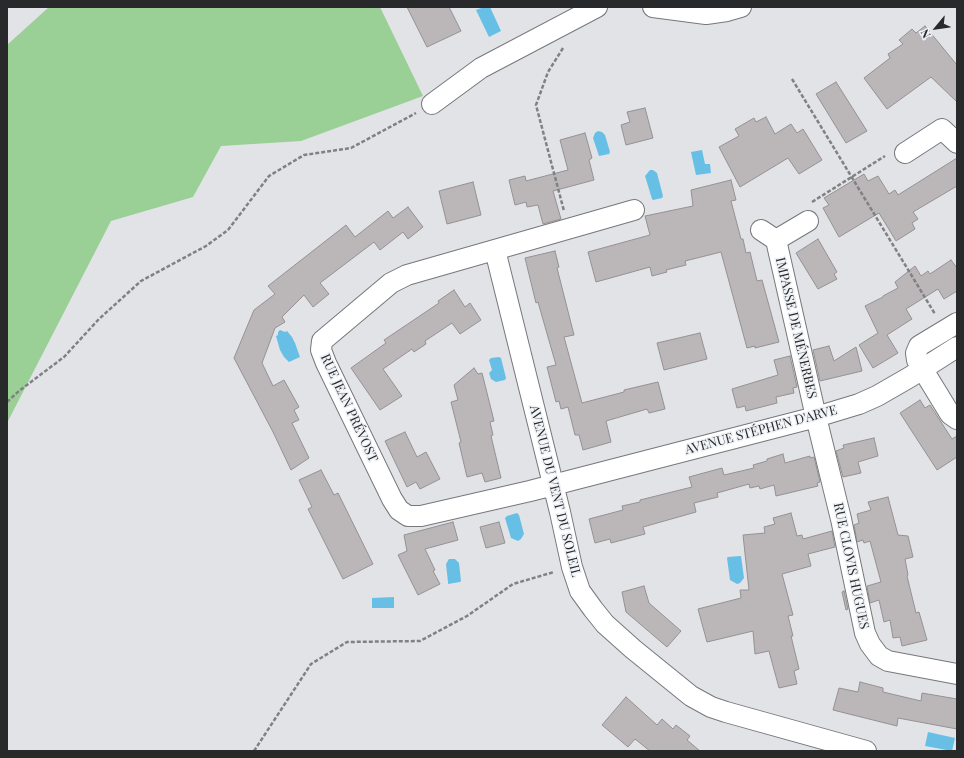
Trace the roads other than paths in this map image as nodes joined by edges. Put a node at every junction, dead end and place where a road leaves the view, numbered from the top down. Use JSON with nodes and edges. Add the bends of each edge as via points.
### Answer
{"nodes":[{"id":1,"x":597,"y":7,"type":"edge"},
{"id":2,"x":653,"y":7,"type":"edge"},
{"id":3,"x":741,"y":7,"type":"edge"},
{"id":4,"x":432,"y":104,"type":"road end"},
{"id":5,"x":957,"y":143,"type":"edge"},
{"id":6,"x":905,"y":153,"type":"road end"},
{"id":7,"x":634,"y":210,"type":"dead end"},
{"id":8,"x":808,"y":221,"type":"road end"},
{"id":9,"x":495,"y":250,"type":"junction"},
{"id":10,"x":951,"y":326,"type":"edge"},
{"id":11,"x":957,"y":347,"type":"edge"},
{"id":12,"x":922,"y":368,"type":"junction"},
{"id":13,"x":816,"y":417,"type":"junction"},
{"id":14,"x":957,"y":419,"type":"edge"},
{"id":15,"x":554,"y":485,"type":"junction"},
{"id":16,"x":957,"y":674,"type":"edge"},
{"id":17,"x":866,"y":751,"type":"edge"}],
"edges":[{"from":1,"to":4,"type":"street","via":[[481,68]]},
{"from":2,"to":3,"type":"street","via":[[706,14]]},
{"from":5,"to":6,"type":"street","via":[[942,129]]},
{"from":7,"to":9,"type":"street","name":"RUE JEAN PRÉVOST"},
{"from":8,"to":13,"type":"street","name":"IMPASSE DE MÉNERBES","via":[[768,235]]},
{"from":9,"to":15,"type":"street","name":"AVENUE DU VENT DU SOLEIL"},
{"from":9,"to":15,"type":"street","name":"RUE JEAN PRÉVOST","via":[[399,278],[331,332],[322,341],[321,350],[392,499],[399,510],[408,516],[421,516]]},
{"from":10,"to":12,"type":"street","via":[[919,346],[916,353]]},
{"from":11,"to":12,"type":"street","name":"AVENUE STÉPHEN D'ARVE"},
{"from":12,"to":13,"type":"street","name":"AVENUE STÉPHEN D'ARVE","via":[[860,404]]},
{"from":12,"to":14,"type":"street","via":[[950,414]]},
{"from":13,"to":15,"type":"street","name":"AVENUE STÉPHEN D'ARVE"},
{"from":13,"to":16,"type":"street","name":"RUE CLOVIS HUGUES","via":[[865,633],[870,644],[879,656],[888,661]]},
{"from":15,"to":17,"type":"street","name":"AVENUE DU VENT DU SOLEIL","via":[[580,591],[605,624],[691,696],[711,707]]}]}
